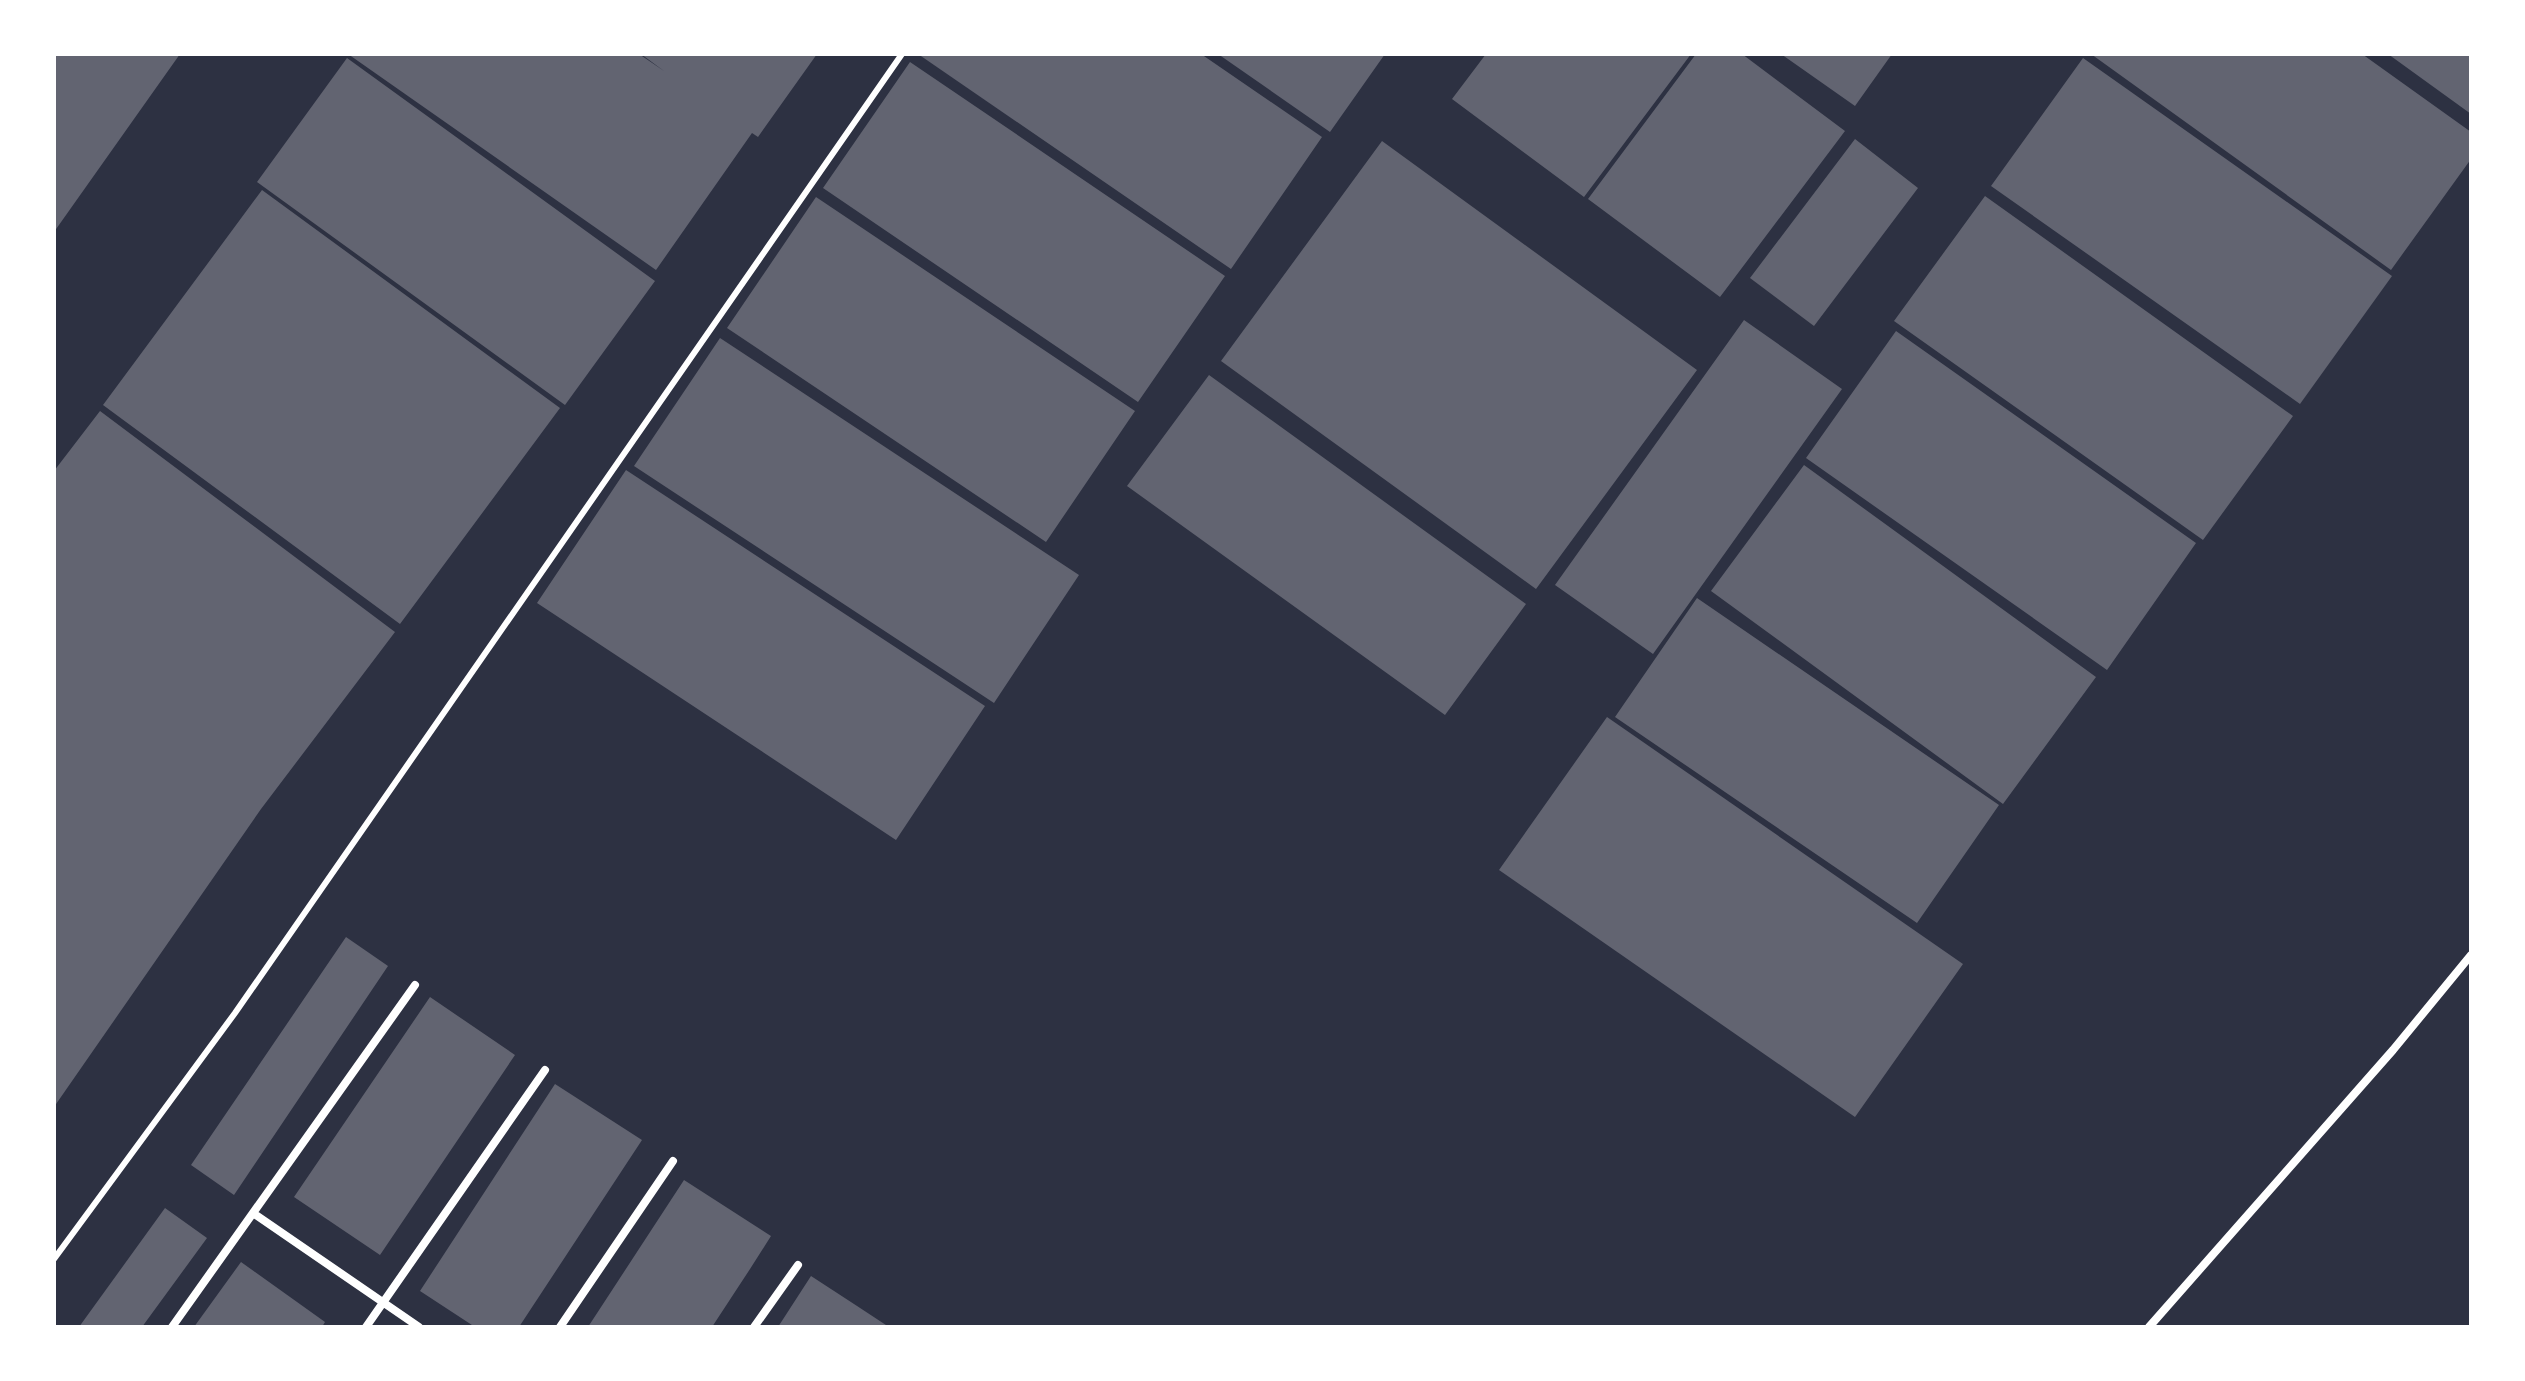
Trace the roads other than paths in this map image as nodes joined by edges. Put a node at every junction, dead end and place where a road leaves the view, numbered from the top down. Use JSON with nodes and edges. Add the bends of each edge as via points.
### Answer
{"nodes":[{"id":1,"x":902,"y":54,"type":"edge"},
{"id":2,"x":2471,"y":955,"type":"edge"},
{"id":3,"x":415,"y":985,"type":"dead end"},
{"id":4,"x":545,"y":1070,"type":"dead end"},
{"id":5,"x":673,"y":1161,"type":"dead end"},
{"id":6,"x":253,"y":1213,"type":"junction"},
{"id":7,"x":54,"y":1259,"type":"edge"},
{"id":8,"x":798,"y":1265,"type":"dead end"},
{"id":9,"x":384,"y":1301,"type":"junction"},
{"id":10,"x":172,"y":1327,"type":"edge"},
{"id":11,"x":366,"y":1327,"type":"edge"},
{"id":12,"x":419,"y":1327,"type":"edge"},
{"id":13,"x":560,"y":1327,"type":"edge"},
{"id":14,"x":754,"y":1327,"type":"edge"},
{"id":15,"x":2149,"y":1327,"type":"edge"}],
"edges":[{"from":1,"to":7,"type":"lane","via":[[253,987]]},
{"from":2,"to":15,"type":"street"},
{"from":3,"to":6,"type":"street"},
{"from":4,"to":9,"type":"street"},
{"from":5,"to":13,"type":"street"},
{"from":6,"to":9,"type":"street"},
{"from":6,"to":10,"type":"street"},
{"from":8,"to":14,"type":"street"},
{"from":9,"to":11,"type":"street"},
{"from":9,"to":12,"type":"street"}]}
